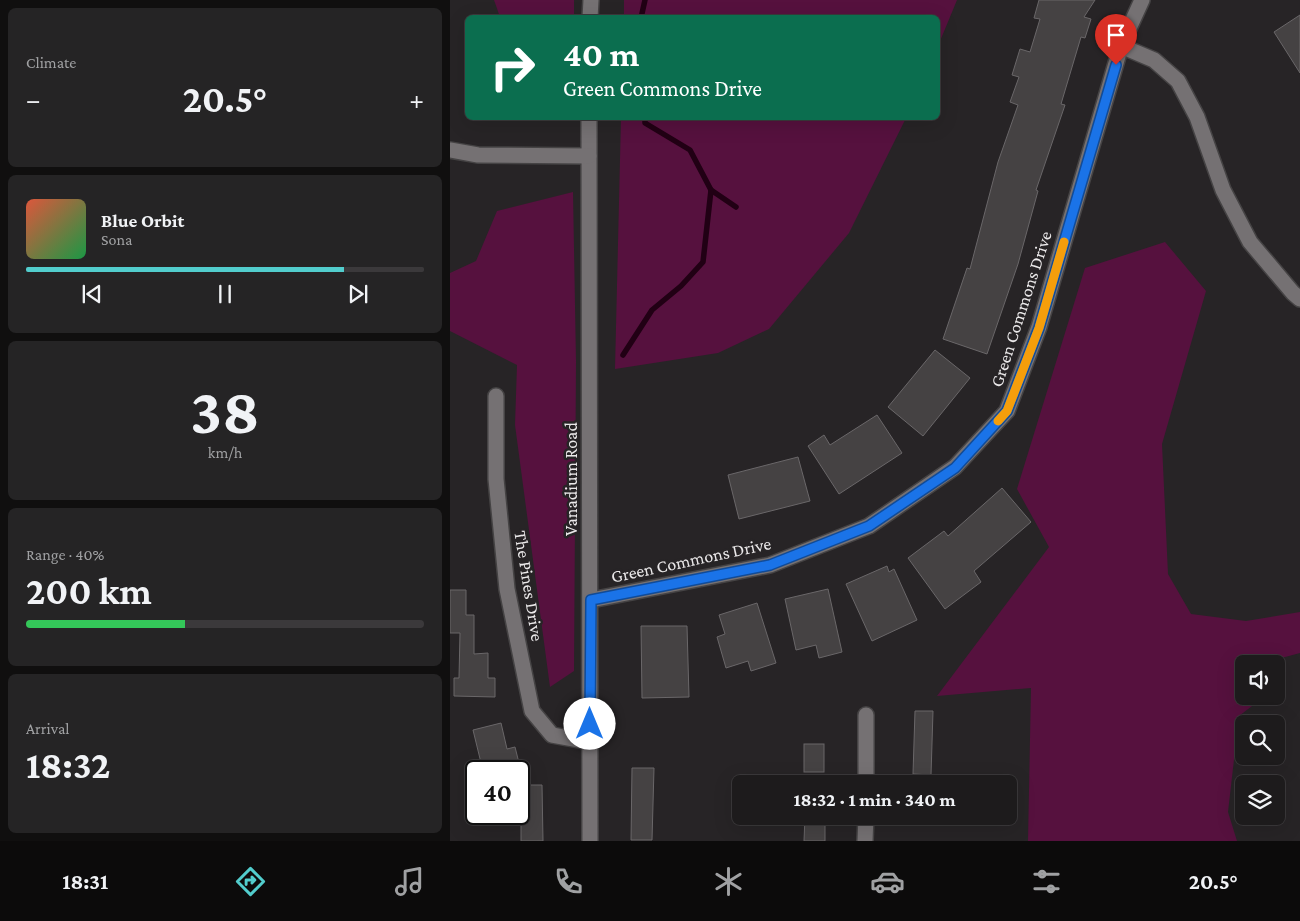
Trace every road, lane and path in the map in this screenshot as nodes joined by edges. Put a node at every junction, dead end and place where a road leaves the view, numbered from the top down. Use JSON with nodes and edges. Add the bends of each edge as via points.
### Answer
{"nodes":[{"id":1,"x":591,"y":0,"type":"edge"},
{"id":2,"x":1142,"y":0,"type":"edge"},
{"id":3,"x":590,"y":15,"type":"edge"},
{"id":4,"x":1121,"y":46,"type":"junction"},
{"id":5,"x":589,"y":120,"type":"edge"},
{"id":6,"x":450,"y":150,"type":"edge"},
{"id":7,"x":589,"y":156,"type":"junction"},
{"id":8,"x":1300,"y":298,"type":"edge"},
{"id":9,"x":496,"y":396,"type":"dead end"},
{"id":10,"x":591,"y":600,"type":"junction"},
{"id":11,"x":866,"y":715,"type":"dead end"},
{"id":12,"x":590,"y":742,"type":"junction"},
{"id":13,"x":866,"y":775,"type":"edge"},
{"id":14,"x":866,"y":825,"type":"edge"},
{"id":15,"x":590,"y":841,"type":"edge"},
{"id":16,"x":866,"y":841,"type":"edge"}],
"edges":[{"from":1,"to":3,"type":"street"},
{"from":2,"to":4,"type":"street","name":"Green Commons Drive"},
{"from":4,"to":8,"type":"street","via":[[1154,60],[1178,81],[1196,117],[1223,190],[1250,242]]},
{"from":4,"to":10,"type":"street","name":"Green Commons Drive","via":[[1039,328],[1007,411],[955,468],[869,526],[770,565]]},
{"from":5,"to":7,"type":"street","name":"Vanadium Road"},
{"from":6,"to":7,"type":"street","via":[[478,155]]},
{"from":7,"to":10,"type":"street","name":"Vanadium Road"},
{"from":9,"to":12,"type":"street","name":"The Pines Drive","via":[[496,479],[507,589],[532,711],[552,735]]},
{"from":10,"to":12,"type":"street","name":"Vanadium Road"},
{"from":11,"to":13,"type":"street"},
{"from":12,"to":15,"type":"street","name":"Vanadium Road"},
{"from":14,"to":16,"type":"street"}]}
